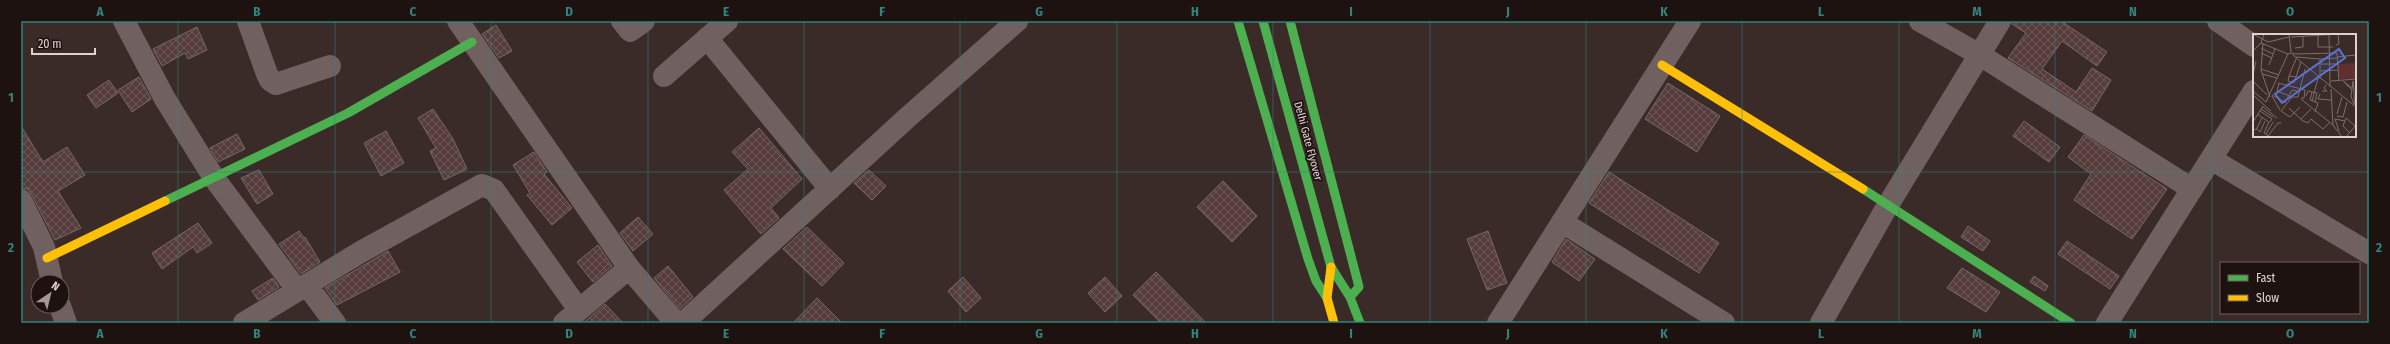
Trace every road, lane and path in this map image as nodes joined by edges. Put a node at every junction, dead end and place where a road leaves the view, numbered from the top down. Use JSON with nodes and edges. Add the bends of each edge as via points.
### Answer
{"nodes":[{"id":1,"x":124,"y":21,"type":"edge"},
{"id":2,"x":248,"y":21,"type":"edge"},
{"id":3,"x":458,"y":21,"type":"edge"},
{"id":4,"x":622,"y":21,"type":"edge"},
{"id":5,"x":644,"y":21,"type":"edge"},
{"id":6,"x":727,"y":21,"type":"edge"},
{"id":7,"x":1017,"y":21,"type":"edge"},
{"id":8,"x":1238,"y":21,"type":"edge"},
{"id":9,"x":1263,"y":21,"type":"edge"},
{"id":10,"x":1290,"y":21,"type":"edge"},
{"id":11,"x":1690,"y":21,"type":"edge"},
{"id":12,"x":1920,"y":21,"type":"edge"},
{"id":13,"x":2000,"y":21,"type":"edge"},
{"id":14,"x":2218,"y":21,"type":"edge"},
{"id":15,"x":707,"y":38,"type":"junction"},
{"id":16,"x":472,"y":42,"type":"junction"},
{"id":17,"x":2253,"y":45,"type":"edge"},
{"id":18,"x":1980,"y":55,"type":"junction"},
{"id":19,"x":1662,"y":65,"type":"junction"},
{"id":20,"x":330,"y":66,"type":"dead end"},
{"id":21,"x":664,"y":76,"type":"dead end"},
{"id":22,"x":2253,"y":93,"type":"edge"},
{"id":23,"x":2211,"y":159,"type":"junction"},
{"id":24,"x":214,"y":178,"type":"junction"},
{"id":25,"x":830,"y":189,"type":"junction"},
{"id":26,"x":2192,"y":189,"type":"junction"},
{"id":27,"x":21,"y":200,"type":"edge"},
{"id":28,"x":1888,"y":205,"type":"junction"},
{"id":29,"x":1562,"y":222,"type":"junction"},
{"id":30,"x":2369,"y":253,"type":"edge"},
{"id":31,"x":47,"y":258,"type":"junction"},
{"id":32,"x":1331,"y":267,"type":"junction"},
{"id":33,"x":629,"y":268,"type":"junction"},
{"id":34,"x":50,"y":274,"type":"edge"},
{"id":35,"x":303,"y":286,"type":"junction"},
{"id":36,"x":1350,"y":297,"type":"junction"},
{"id":37,"x":1327,"y":298,"type":"junction"},
{"id":38,"x":572,"y":316,"type":"edge"},
{"id":39,"x":244,"y":323,"type":"edge"},
{"id":40,"x":335,"y":323,"type":"edge"},
{"id":41,"x":676,"y":323,"type":"edge"},
{"id":42,"x":683,"y":323,"type":"edge"},
{"id":43,"x":1334,"y":323,"type":"edge"},
{"id":44,"x":1360,"y":323,"type":"edge"},
{"id":45,"x":1498,"y":323,"type":"edge"},
{"id":46,"x":1724,"y":323,"type":"edge"},
{"id":47,"x":1821,"y":323,"type":"edge"},
{"id":48,"x":2071,"y":323,"type":"edge"},
{"id":49,"x":2107,"y":323,"type":"edge"}],
"edges":[{"from":1,"to":24,"type":"street","via":[[165,99]]},
{"from":2,"to":20,"type":"street","via":[[267,74],[276,84]]},
{"from":3,"to":16,"type":"street"},
{"from":4,"to":5,"type":"street","via":[[630,31]]},
{"from":6,"to":15,"type":"street"},
{"from":7,"to":25,"type":"street"},
{"from":8,"to":37,"type":"main road","via":[[1308,259],[1316,280]]},
{"from":9,"to":32,"type":"main road","name":"Delhi Gate Flyover"},
{"from":10,"to":36,"type":"main road","via":[[1359,287]]},
{"from":11,"to":19,"type":"street"},
{"from":12,"to":18,"type":"street"},
{"from":13,"to":18,"type":"street"},
{"from":14,"to":17,"type":"street"},
{"from":15,"to":21,"type":"street"},
{"from":15,"to":25,"type":"street"},
{"from":16,"to":24,"type":"main road","via":[[348,114]]},
{"from":16,"to":33,"type":"street"},
{"from":18,"to":26,"type":"street"},
{"from":18,"to":28,"type":"street"},
{"from":19,"to":28,"type":"main road"},
{"from":19,"to":29,"type":"street"},
{"from":22,"to":23,"type":"street"},
{"from":23,"to":26,"type":"street"},
{"from":23,"to":30,"type":"street"},
{"from":24,"to":31,"type":"main road"},
{"from":24,"to":35,"type":"street","via":[[292,283]]},
{"from":25,"to":42,"type":"street"},
{"from":26,"to":49,"type":"street"},
{"from":27,"to":31,"type":"street","via":[[38,232]]},
{"from":28,"to":47,"type":"street"},
{"from":28,"to":48,"type":"main road"},
{"from":29,"to":45,"type":"street"},
{"from":29,"to":46,"type":"street"},
{"from":31,"to":34,"type":"street"},
{"from":32,"to":36,"type":"main road","name":"Delhi Gate Flyover"},
{"from":32,"to":37,"type":"main road","name":"Delhi Gate Flyover"},
{"from":33,"to":38,"type":"street"},
{"from":33,"to":41,"type":"street"},
{"from":35,"to":38,"type":"street","via":[[482,185],[494,190]]},
{"from":35,"to":39,"type":"street"},
{"from":35,"to":40,"type":"street","via":[[313,292]]},
{"from":36,"to":44,"type":"main road","name":"Delhi Gate Flyover"},
{"from":37,"to":43,"type":"main road"}]}
